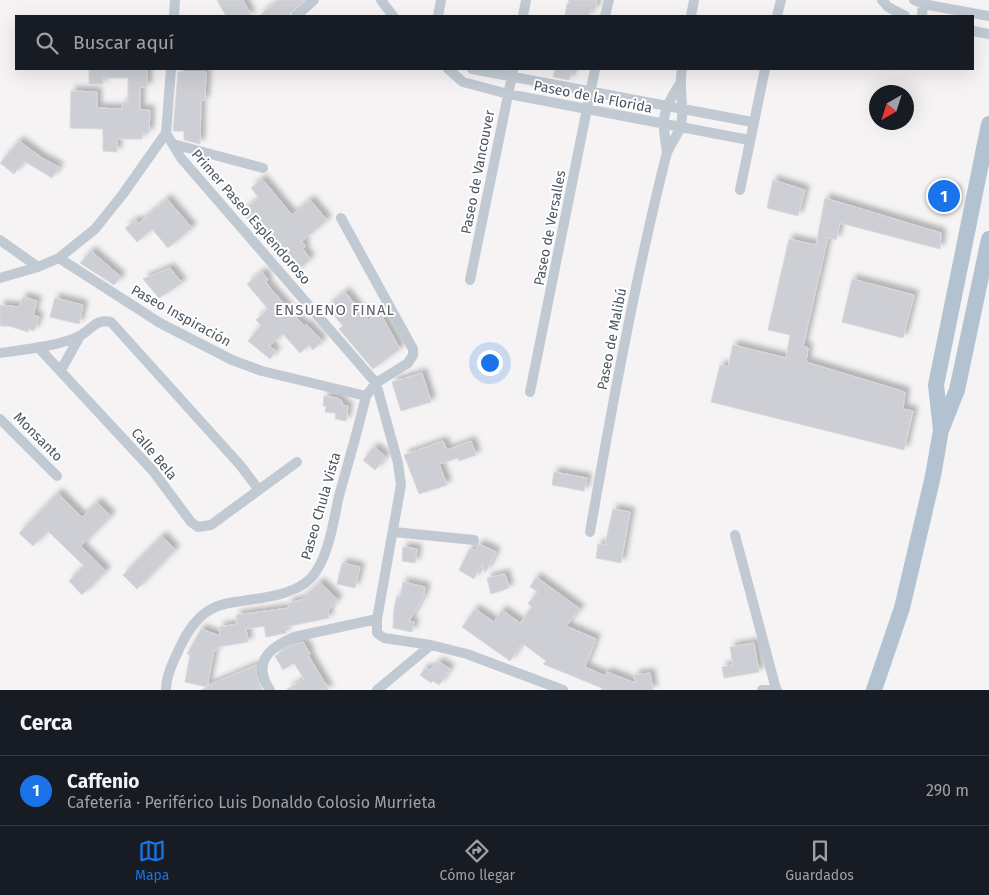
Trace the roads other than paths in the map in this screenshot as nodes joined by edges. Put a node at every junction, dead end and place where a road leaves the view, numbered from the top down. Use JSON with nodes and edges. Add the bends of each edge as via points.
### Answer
{"nodes":[{"id":1,"x":176,"y":0,"type":"edge"},
{"id":2,"x":314,"y":0,"type":"edge"},
{"id":3,"x":381,"y":0,"type":"edge"},
{"id":4,"x":441,"y":0,"type":"edge"},
{"id":5,"x":526,"y":0,"type":"edge"},
{"id":6,"x":608,"y":0,"type":"edge"},
{"id":7,"x":694,"y":0,"type":"edge"},
{"id":8,"x":781,"y":0,"type":"edge"},
{"id":9,"x":882,"y":0,"type":"edge"},
{"id":10,"x":918,"y":2,"type":"edge"},
{"id":11,"x":174,"y":15,"type":"edge"},
{"id":12,"x":297,"y":15,"type":"edge"},
{"id":13,"x":392,"y":15,"type":"edge"},
{"id":14,"x":438,"y":15,"type":"edge"},
{"id":15,"x":523,"y":15,"type":"edge"},
{"id":16,"x":605,"y":15,"type":"edge"},
{"id":17,"x":691,"y":15,"type":"edge"},
{"id":18,"x":777,"y":15,"type":"edge"},
{"id":19,"x":903,"y":15,"type":"edge"},
{"id":20,"x":922,"y":15,"type":"edge"},
{"id":21,"x":989,"y":16,"type":"edge"},
{"id":22,"x":974,"y":31,"type":"edge"},
{"id":23,"x":989,"y":34,"type":"edge"},
{"id":24,"x":171,"y":70,"type":"edge"},
{"id":25,"x":452,"y":70,"type":"edge"},
{"id":26,"x":486,"y":70,"type":"edge"},
{"id":27,"x":595,"y":70,"type":"edge"},
{"id":28,"x":682,"y":70,"type":"edge"},
{"id":29,"x":765,"y":70,"type":"edge"},
{"id":30,"x":513,"y":72,"type":"edge"},
{"id":31,"x":679,"y":85,"type":"junction"},
{"id":32,"x":591,"y":92,"type":"junction"},
{"id":33,"x":508,"y":94,"type":"junction"},
{"id":34,"x":666,"y":106,"type":"junction"},
{"id":35,"x":683,"y":108,"type":"junction"},
{"id":36,"x":588,"y":110,"type":"junction"},
{"id":37,"x":752,"y":122,"type":"junction"},
{"id":38,"x":989,"y":124,"type":"edge"},
{"id":39,"x":663,"y":125,"type":"junction"},
{"id":40,"x":680,"y":127,"type":"junction"},
{"id":41,"x":166,"y":133,"type":"junction"},
{"id":42,"x":749,"y":140,"type":"junction"},
{"id":43,"x":173,"y":144,"type":"junction"},
{"id":44,"x":667,"y":152,"type":"junction"},
{"id":45,"x":264,"y":168,"type":"dead end"},
{"id":46,"x":740,"y":190,"type":"dead end"},
{"id":47,"x":341,"y":218,"type":"dead end"},
{"id":48,"x":989,"y":238,"type":"edge"},
{"id":49,"x":0,"y":240,"type":"edge"},
{"id":50,"x":59,"y":258,"type":"junction"},
{"id":51,"x":38,"y":267,"type":"junction"},
{"id":52,"x":0,"y":278,"type":"edge"},
{"id":53,"x":470,"y":280,"type":"dead end"},
{"id":54,"x":80,"y":336,"type":"junction"},
{"id":55,"x":38,"y":347,"type":"junction"},
{"id":56,"x":0,"y":353,"type":"edge"},
{"id":57,"x":61,"y":370,"type":"junction"},
{"id":58,"x":371,"y":389,"type":"junction"},
{"id":59,"x":530,"y":392,"type":"dead end"},
{"id":60,"x":0,"y":419,"type":"edge"},
{"id":61,"x":941,"y":430,"type":"junction"},
{"id":62,"x":298,"y":462,"type":"dead end"},
{"id":63,"x":57,"y":476,"type":"dead end"},
{"id":64,"x":259,"y":490,"type":"junction"},
{"id":65,"x":394,"y":532,"type":"junction"},
{"id":66,"x":590,"y":532,"type":"dead end"},
{"id":67,"x":735,"y":535,"type":"dead end"},
{"id":68,"x":474,"y":540,"type":"dead end"},
{"id":69,"x":378,"y":619,"type":"junction"},
{"id":70,"x":431,"y":645,"type":"junction"},
{"id":71,"x":166,"y":690,"type":"edge"},
{"id":72,"x":270,"y":690,"type":"edge"},
{"id":73,"x":376,"y":690,"type":"edge"},
{"id":74,"x":563,"y":690,"type":"edge"},
{"id":75,"x":762,"y":690,"type":"edge"},
{"id":76,"x":776,"y":690,"type":"edge"},
{"id":77,"x":874,"y":690,"type":"edge"}],
"edges":[{"from":1,"to":11,"type":"street"},
{"from":2,"to":12,"type":"street"},
{"from":3,"to":13,"type":"street"},
{"from":4,"to":14,"type":"street"},
{"from":5,"to":15,"type":"street"},
{"from":6,"to":16,"type":"street"},
{"from":7,"to":17,"type":"street"},
{"from":8,"to":18,"type":"street"},
{"from":9,"to":19,"type":"street"},
{"from":10,"to":20,"type":"street"},
{"from":10,"to":21,"type":"street"},
{"from":22,"to":23,"type":"street"},
{"from":24,"to":41,"type":"street"},
{"from":25,"to":33,"type":"street","name":"Paseo de la Florida","via":[[463,82]]},
{"from":26,"to":30,"type":"street","name":"Paseo de la Florida"},
{"from":27,"to":32,"type":"street","name":"Paseo de Versalles"},
{"from":28,"to":31,"type":"street","name":"Paseo de Malibú"},
{"from":29,"to":37,"type":"street"},
{"from":30,"to":32,"type":"street","name":"Paseo de la Florida"},
{"from":30,"to":33,"type":"street","name":"Paseo de Vancouver"},
{"from":31,"to":34,"type":"street","name":"Paseo de Malibú"},
{"from":31,"to":35,"type":"street","name":"Paseo de Malibú"},
{"from":32,"to":34,"type":"street","name":"Paseo de la Florida"},
{"from":32,"to":36,"type":"street","name":"Paseo de Versalles"},
{"from":33,"to":36,"type":"street","name":"Paseo de la Florida"},
{"from":33,"to":53,"type":"street","name":"Paseo de Vancouver"},
{"from":34,"to":35,"type":"street","name":"Paseo de la Florida"},
{"from":34,"to":39,"type":"street","name":"Paseo de Malibú"},
{"from":35,"to":37,"type":"street","name":"Paseo de la Florida"},
{"from":35,"to":40,"type":"street","name":"Paseo de Malibú"},
{"from":36,"to":39,"type":"street","name":"Paseo de la Florida"},
{"from":36,"to":59,"type":"street","name":"Paseo de Versalles"},
{"from":37,"to":42,"type":"street"},
{"from":38,"to":61,"type":"main road","via":[[936,385]]},
{"from":39,"to":40,"type":"street","name":"Paseo de la Florida"},
{"from":39,"to":44,"type":"street","name":"Paseo de Malibú"},
{"from":40,"to":42,"type":"street","name":"Paseo de la Florida"},
{"from":40,"to":44,"type":"street","name":"Paseo de Malibú"},
{"from":41,"to":43,"type":"street","name":"Primer Paseo Esplendoroso"},
{"from":41,"to":50,"type":"street","via":[[95,229]]},
{"from":42,"to":46,"type":"street"},
{"from":43,"to":45,"type":"street"},
{"from":43,"to":58,"type":"street","name":"Primer Paseo Esplendoroso","via":[[181,158]]},
{"from":44,"to":66,"type":"street","name":"Paseo de Malibú","via":[[621,358]]},
{"from":47,"to":58,"type":"street","via":[[413,349],[408,363]]},
{"from":48,"to":61,"type":"main road","via":[[957,390]]},
{"from":49,"to":51,"type":"street"},
{"from":50,"to":51,"type":"street"},
{"from":50,"to":58,"type":"street","name":"Paseo Inspiración","via":[[160,323],[232,360],[262,370]]},
{"from":51,"to":52,"type":"street"},
{"from":54,"to":55,"type":"street"},
{"from":54,"to":57,"type":"street"},
{"from":54,"to":64,"type":"street","via":[[99,321],[106,320],[116,325]]},
{"from":55,"to":56,"type":"street"},
{"from":55,"to":57,"type":"street","name":"Calle Bela"},
{"from":57,"to":64,"type":"street","name":"Calle Bela","via":[[153,471],[198,527],[211,525]]},
{"from":58,"to":65,"type":"street","name":"Primer Paseo Esplendoroso","via":[[398,463],[401,485]]},
{"from":58,"to":71,"type":"street","name":"Paseo Chula Vista","via":[[324,553],[312,577],[294,590],[231,601],[207,610],[189,630],[172,665]]},
{"from":60,"to":63,"type":"street","name":"Monsanto"},
{"from":61,"to":77,"type":"main road","via":[[902,608]]},
{"from":62,"to":64,"type":"street","name":"Calle Bela"},
{"from":65,"to":68,"type":"street"},
{"from":65,"to":69,"type":"street","name":"Primer Paseo Esplendoroso"},
{"from":67,"to":76,"type":"street"},
{"from":69,"to":70,"type":"street","via":[[377,633],[384,638]]},
{"from":69,"to":72,"type":"street","via":[[281,642],[262,664]]},
{"from":70,"to":73,"type":"street"},
{"from":70,"to":74,"type":"street","via":[[467,654]]},
{"from":75,"to":76,"type":"street"}]}
